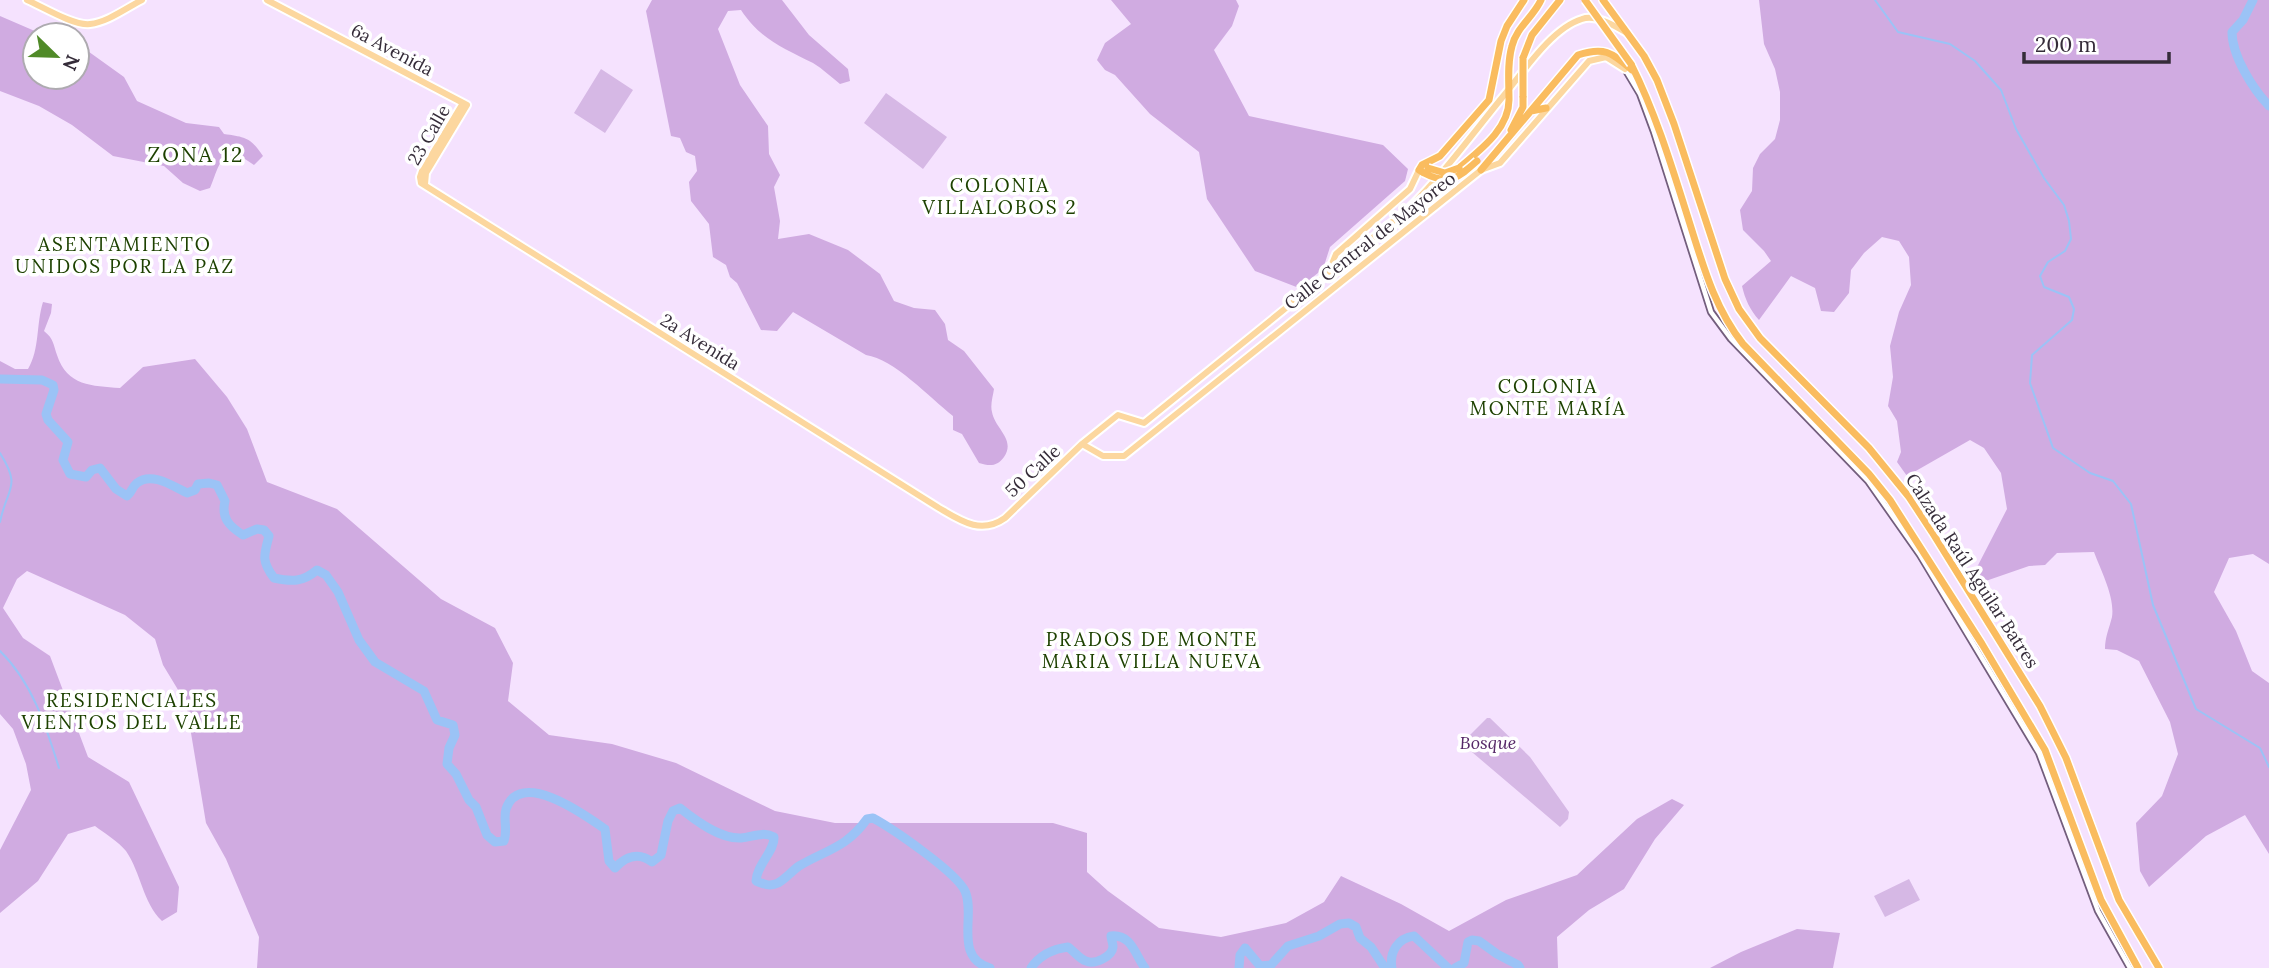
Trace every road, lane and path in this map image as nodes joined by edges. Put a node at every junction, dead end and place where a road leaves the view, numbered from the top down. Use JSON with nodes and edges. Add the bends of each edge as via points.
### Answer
{"nodes":[{"id":1,"x":27,"y":0,"type":"edge"},
{"id":2,"x":142,"y":0,"type":"edge"},
{"id":3,"x":267,"y":0,"type":"edge"},
{"id":4,"x":1524,"y":0,"type":"edge"},
{"id":5,"x":1541,"y":0,"type":"edge"},
{"id":6,"x":1560,"y":0,"type":"edge"},
{"id":7,"x":1585,"y":0,"type":"edge"},
{"id":8,"x":1604,"y":0,"type":"edge"},
{"id":9,"x":1629,"y":34,"type":"junction"},
{"id":10,"x":1623,"y":63,"type":"junction"},
{"id":11,"x":1635,"y":73,"type":"junction"},
{"id":12,"x":1508,"y":92,"type":"junction"},
{"id":13,"x":465,"y":104,"type":"joint"},
{"id":14,"x":1546,"y":108,"type":"junction"},
{"id":15,"x":1530,"y":111,"type":"junction"},
{"id":16,"x":1508,"y":136,"type":"junction"},
{"id":17,"x":1493,"y":154,"type":"junction"},
{"id":18,"x":1424,"y":169,"type":"junction"},
{"id":19,"x":1481,"y":170,"type":"junction"},
{"id":20,"x":424,"y":183,"type":"joint"},
{"id":21,"x":1327,"y":275,"type":"junction"},
{"id":22,"x":1710,"y":285,"type":"junction"},
{"id":23,"x":1706,"y":298,"type":"junction"},
{"id":24,"x":1118,"y":415,"type":"joint"},
{"id":25,"x":1082,"y":444,"type":"junction"},
{"id":26,"x":960,"y":521,"type":"joint"},
{"id":27,"x":1908,"y":526,"type":"junction"},
{"id":28,"x":1920,"y":555,"type":"junction"},
{"id":29,"x":2130,"y":968,"type":"edge"},
{"id":30,"x":2138,"y":968,"type":"edge"},
{"id":31,"x":2159,"y":968,"type":"edge"}],
"edges":[{"from":1,"to":2,"type":"main road","via":[[86,24]]},
{"from":3,"to":13,"type":"main road","name":"6a Avenida"},
{"from":4,"to":18,"type":"highway","via":[[1501,41],[1489,100]]},
{"from":5,"to":12,"type":"highway","via":[[1513,40]]},
{"from":6,"to":16,"type":"highway","bridge":true,"via":[[1532,35],[1523,58],[1523,107]]},
{"from":7,"to":10,"type":"highway","name":"Calzada Raúl Aguilar Batres","bridge":true},
{"from":8,"to":9,"type":"highway","name":"Calzada Raúl Aguilar Batres"},
{"from":9,"to":12,"type":"main road","name":"Calle Central de Mayoreo","via":[[1594,19],[1578,20],[1551,40]]},
{"from":9,"to":31,"type":"highway","name":"Calzada Raúl Aguilar Batres","via":[[1657,80],[1739,309],[1760,338],[1869,448],[1932,532],[2040,706],[2066,758],[2119,900]]},
{"from":10,"to":11,"type":"highway","name":"Calzada Raúl Aguilar Batres"},
{"from":10,"to":11,"type":"highway"},
{"from":10,"to":14,"type":"main road","name":"Calle Central de Mayoreo","via":[[1602,57],[1589,61]]},
{"from":10,"to":15,"type":"highway","via":[[1602,50],[1578,55]]},
{"from":10,"to":23,"type":"street","via":[[1654,132]]},
{"from":11,"to":22,"type":"highway","name":"Calzada Raúl Aguilar Batres","via":[[1659,128]]},
{"from":12,"to":18,"type":"highway","bridge":true,"via":[[1503,124],[1460,168],[1446,173]]},
{"from":12,"to":21,"type":"main road","name":"Calle Central de Mayoreo","via":[[1414,203]]},
{"from":13,"to":20,"type":"main road","name":"23 Calle","via":[[425,165]]},
{"from":14,"to":15,"type":"highway"},
{"from":14,"to":19,"type":"main road","name":"Calle Central de Mayoreo","via":[[1500,163]]},
{"from":15,"to":16,"type":"highway"},
{"from":16,"to":17,"type":"highway"},
{"from":17,"to":18,"type":"highway","bridge":true,"via":[[1448,180],[1438,180]]},
{"from":17,"to":19,"type":"highway"},
{"from":18,"to":21,"type":"main road","via":[[1410,189],[1336,254]]},
{"from":19,"to":25,"type":"main road","name":"Calle Central de Mayoreo","via":[[1124,456],[1103,456]]},
{"from":20,"to":26,"type":"main road","name":"2a Avenida"},
{"from":21,"to":24,"type":"main road","name":"Calle Central de Mayoreo","via":[[1144,422]]},
{"from":22,"to":23,"type":"highway"},
{"from":22,"to":27,"type":"highway","name":"Calzada Raúl Aguilar Batres","via":[[1743,344],[1869,474]]},
{"from":23,"to":28,"type":"street","via":[[1726,333],[1868,481]]},
{"from":24,"to":25,"type":"main road","name":"50 Calle"},
{"from":25,"to":26,"type":"main road","name":"50 Calle","via":[[998,522],[981,527]]},
{"from":27,"to":28,"type":"highway"},
{"from":27,"to":30,"type":"highway","name":"Calzada Raúl Aguilar Batres","via":[[2045,750],[2101,900]]},
{"from":28,"to":29,"type":"street","via":[[2039,753],[2098,911]]}]}
